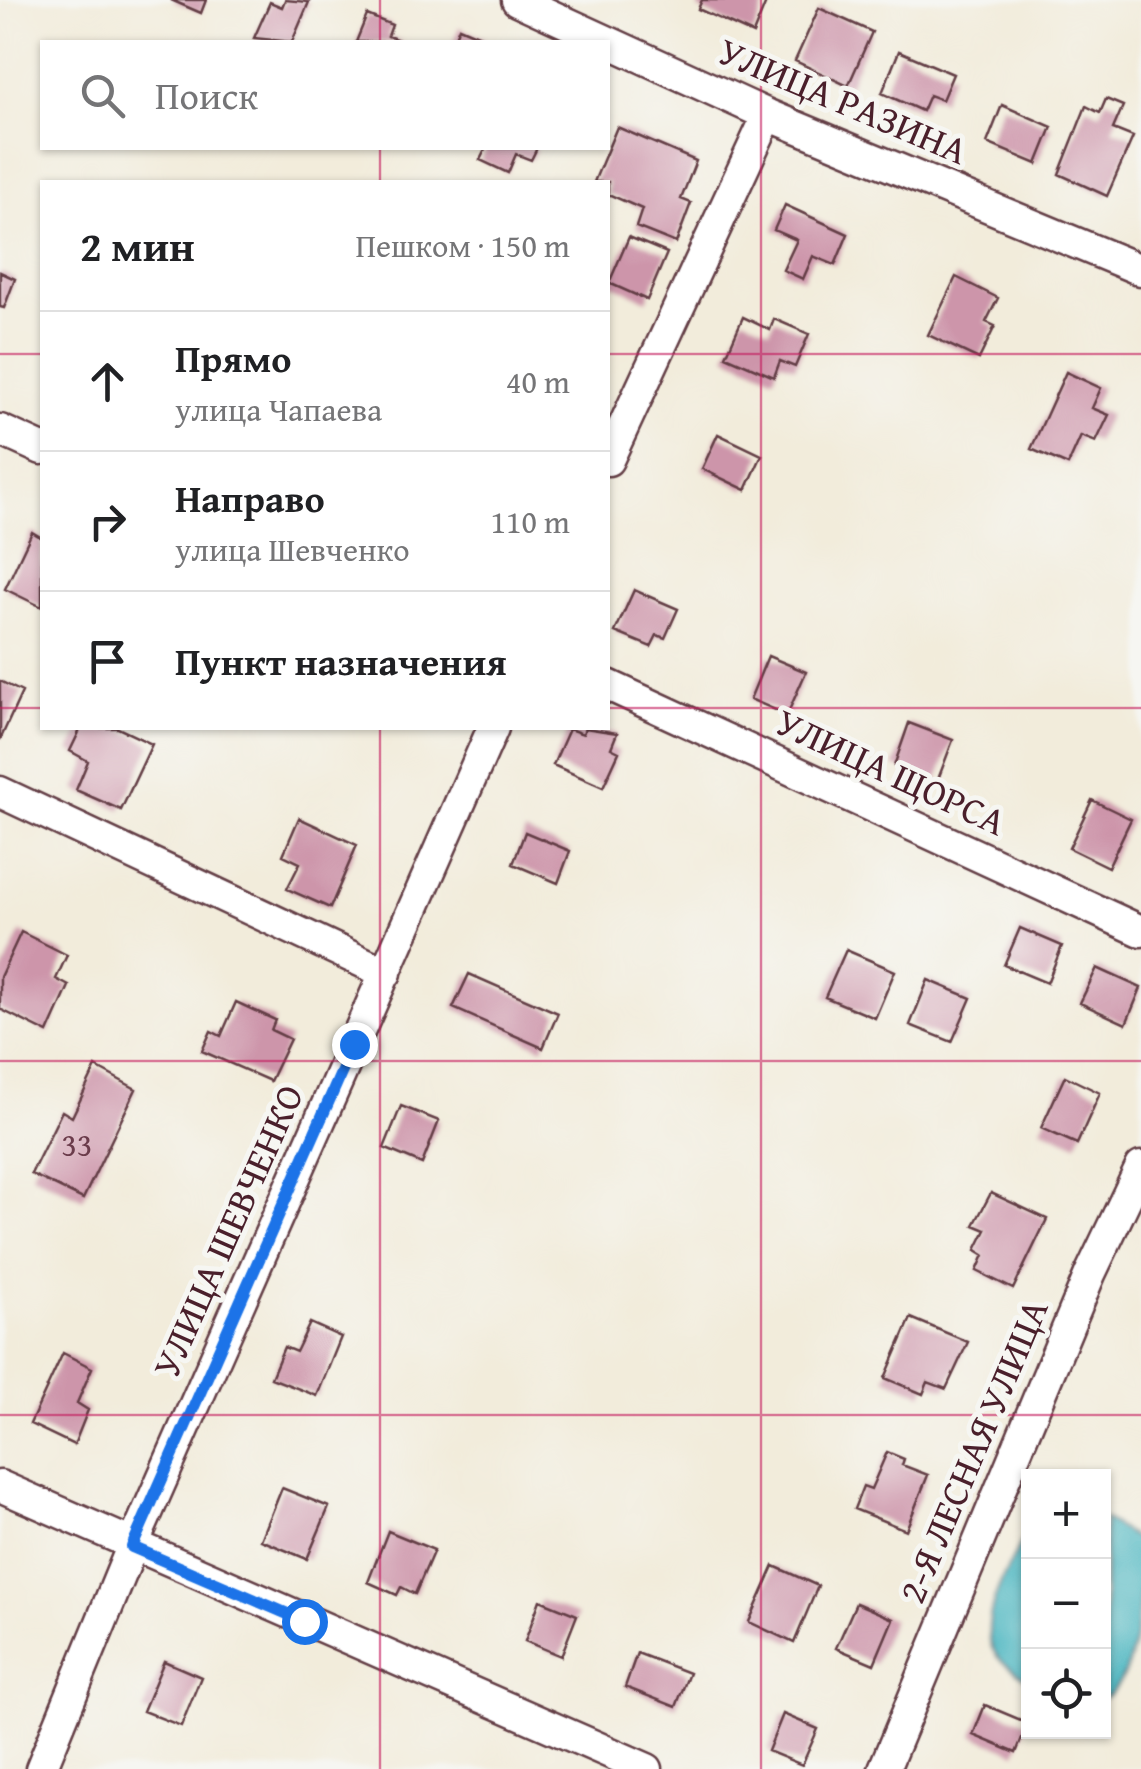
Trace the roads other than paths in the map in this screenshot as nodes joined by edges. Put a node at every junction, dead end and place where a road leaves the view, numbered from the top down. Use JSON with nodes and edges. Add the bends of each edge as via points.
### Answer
{"nodes":[{"id":1,"x":517,"y":0,"type":"edge"},
{"id":2,"x":604,"y":40,"type":"edge"},
{"id":3,"x":610,"y":43,"type":"edge"},
{"id":4,"x":768,"y":115,"type":"junction"},
{"id":5,"x":1141,"y":270,"type":"edge"},
{"id":6,"x":0,"y":430,"type":"edge"},
{"id":7,"x":40,"y":448,"type":"edge"},
{"id":8,"x":610,"y":456,"type":"edge"},
{"id":9,"x":610,"y":686,"type":"edge"},
{"id":10,"x":491,"y":730,"type":"edge"},
{"id":11,"x":0,"y":792,"type":"edge"},
{"id":12,"x":1141,"y":931,"type":"edge"},
{"id":13,"x":386,"y":973,"type":"junction"},
{"id":14,"x":1141,"y":1167,"type":"edge"},
{"id":15,"x":0,"y":1486,"type":"edge"},
{"id":16,"x":132,"y":1547,"type":"junction"},
{"id":17,"x":42,"y":1769,"type":"edge"},
{"id":18,"x":647,"y":1769,"type":"edge"},
{"id":19,"x":884,"y":1769,"type":"edge"}],
"edges":[{"from":1,"to":2,"type":"street","name":"УЛИЦА РАЗИНА"},
{"from":3,"to":4,"type":"street","name":"УЛИЦА РАЗИНА"},
{"from":4,"to":5,"type":"street","name":"УЛИЦА РАЗИНА"},
{"from":4,"to":8,"type":"street"},
{"from":6,"to":7,"type":"street"},
{"from":9,"to":12,"type":"street","name":"УЛИЦА ЩОРСА"},
{"from":10,"to":13,"type":"street","name":"УЛИЦА ШЕВЧЕНКО"},
{"from":11,"to":13,"type":"street"},
{"from":13,"to":16,"type":"street","name":"УЛИЦА ШЕВЧЕНКО"},
{"from":14,"to":19,"type":"street","name":"2-Я ЛЕСНАЯ УЛИЦА"},
{"from":15,"to":16,"type":"street"},
{"from":16,"to":17,"type":"street","name":"УЛИЦА ШЕВЧЕНКО"},
{"from":16,"to":18,"type":"street"}]}
